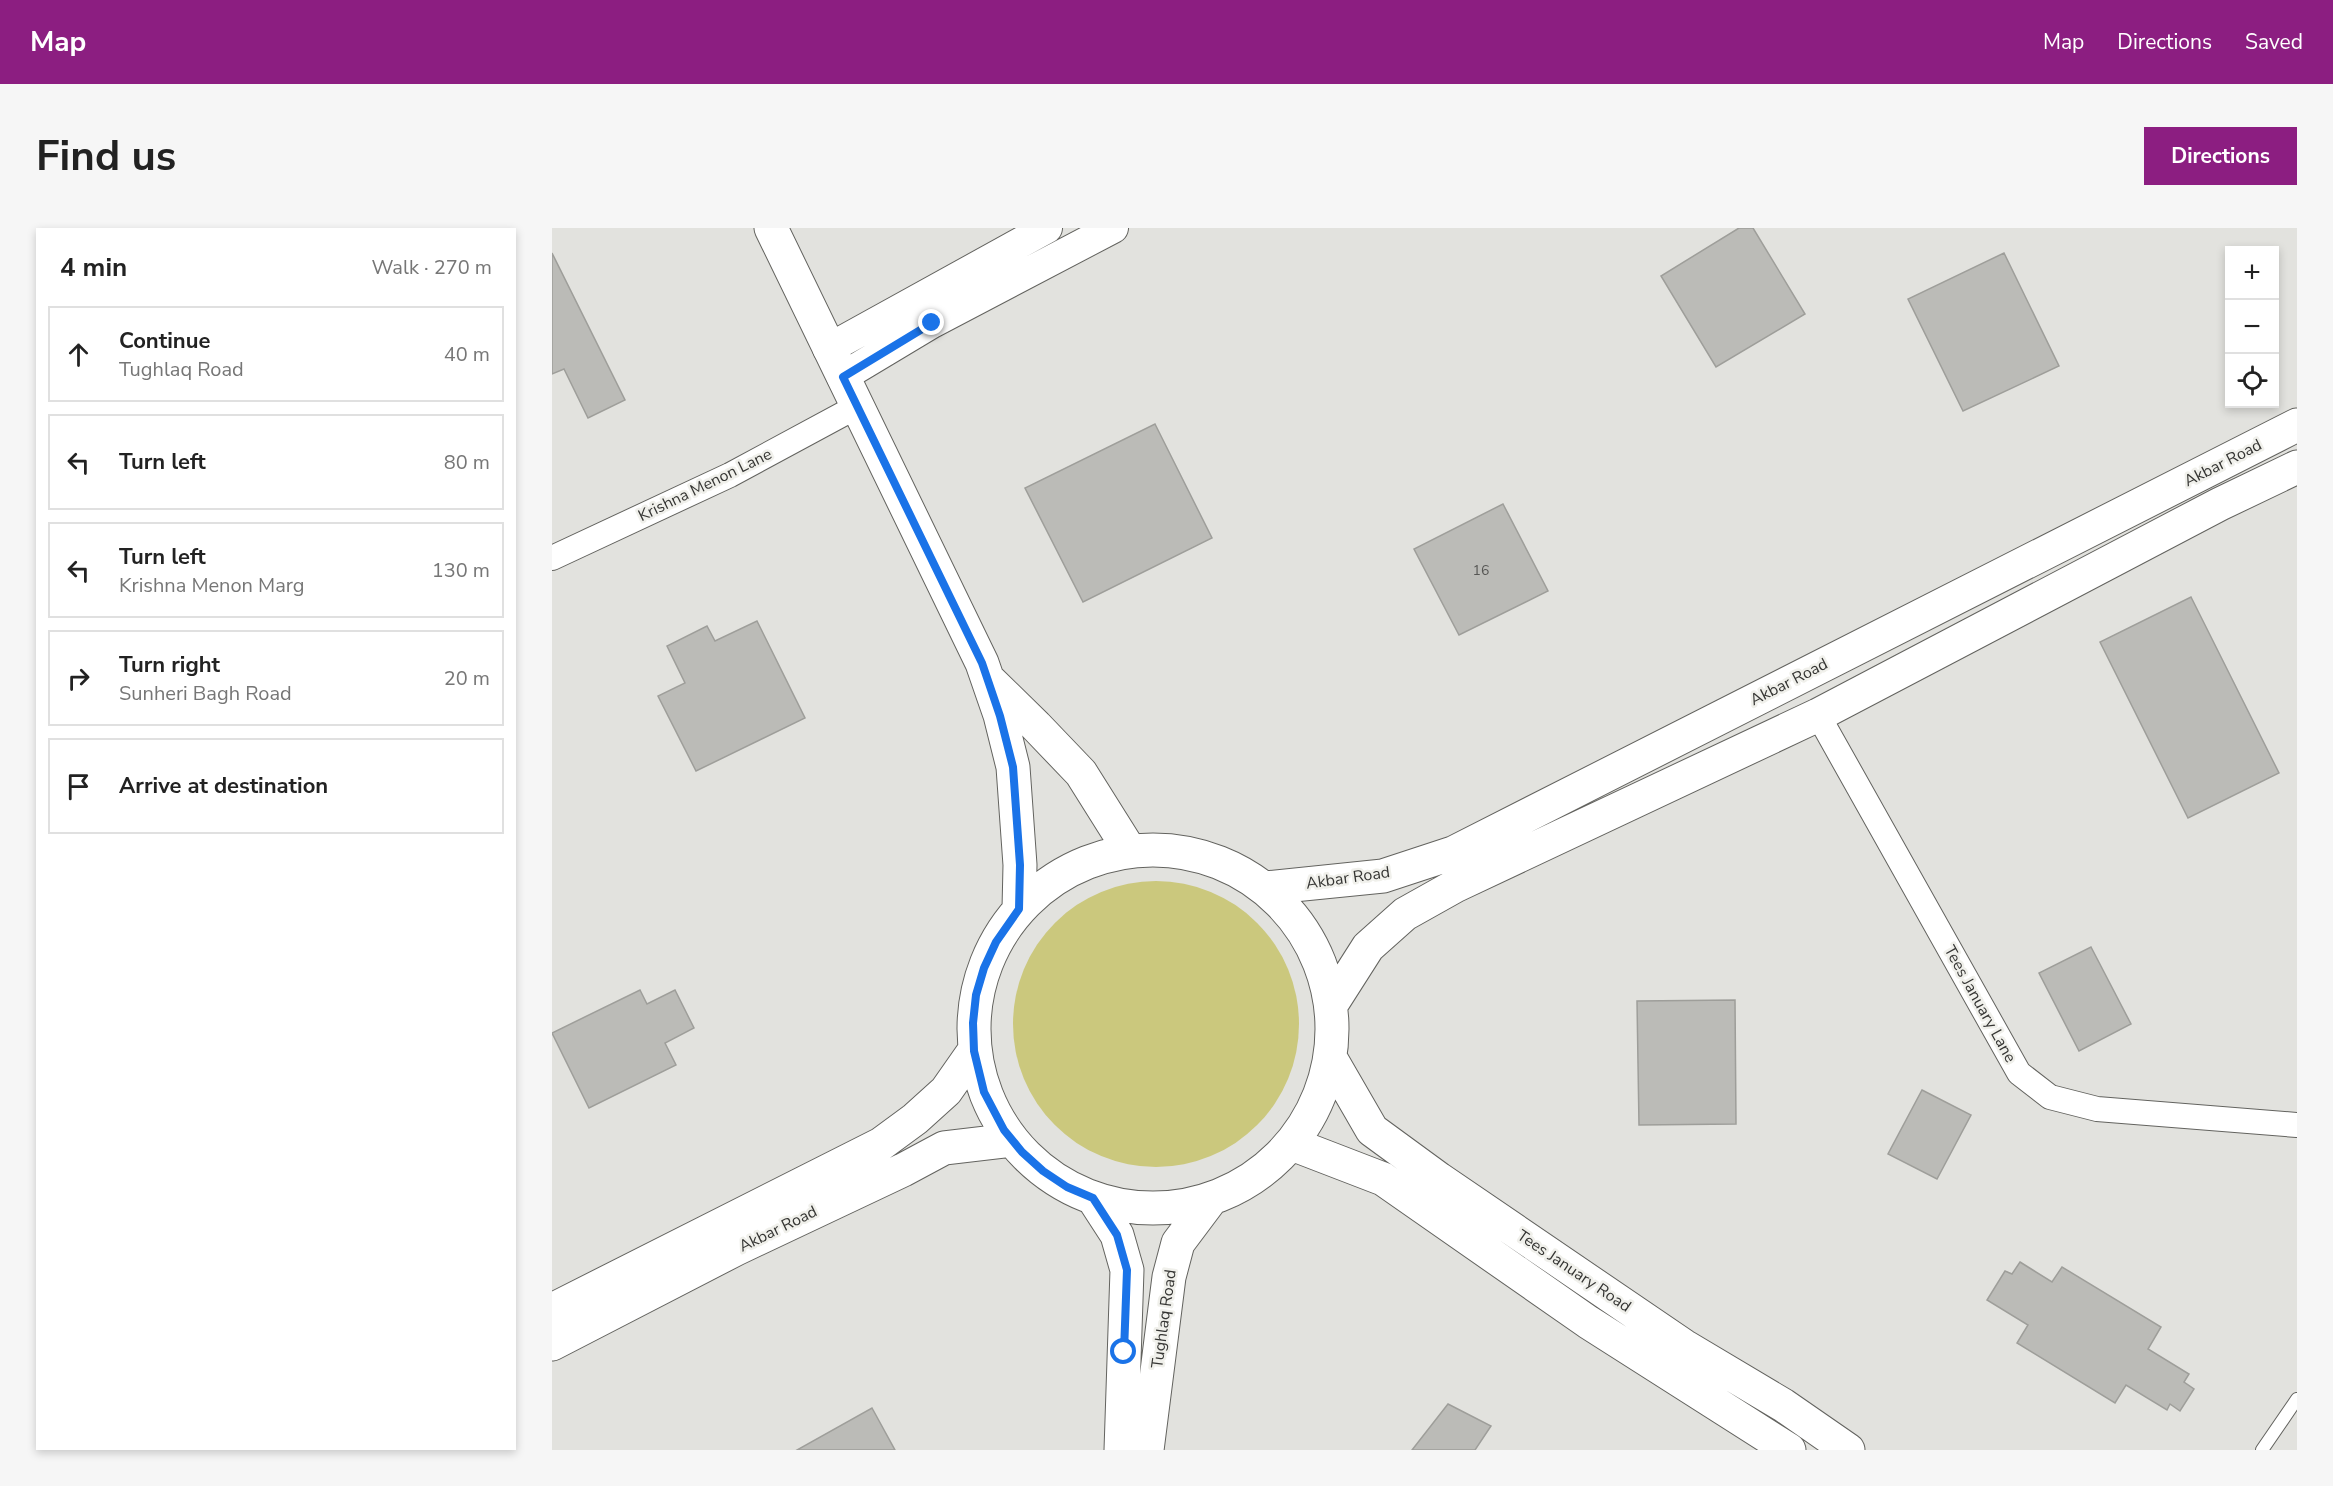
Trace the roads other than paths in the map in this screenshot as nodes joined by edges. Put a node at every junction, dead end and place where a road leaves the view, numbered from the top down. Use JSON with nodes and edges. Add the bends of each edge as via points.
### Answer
{"nodes":[{"id":1,"x":771,"y":228,"type":"edge"},
{"id":2,"x":1047,"y":228,"type":"edge"},
{"id":3,"x":1113,"y":228,"type":"edge"},
{"id":4,"x":836,"y":363,"type":"junction"},
{"id":5,"x":856,"y":407,"type":"junction"},
{"id":6,"x":2297,"y":425,"type":"edge"},
{"id":7,"x":2297,"y":467,"type":"edge"},
{"id":8,"x":552,"y":558,"type":"edge"},
{"id":9,"x":987,"y":678,"type":"junction"},
{"id":10,"x":1818,"y":716,"type":"junction"},
{"id":11,"x":1130,"y":851,"type":"junction"},
{"id":12,"x":1265,"y":888,"type":"junction"},
{"id":13,"x":1019,"y":909,"type":"junction"},
{"id":14,"x":1331,"y":1005,"type":"junction"},
{"id":15,"x":974,"y":1051,"type":"junction"},
{"id":16,"x":1331,"y":1059,"type":"junction"},
{"id":17,"x":2297,"y":1125,"type":"edge"},
{"id":18,"x":1012,"y":1140,"type":"junction"},
{"id":19,"x":1292,"y":1144,"type":"junction"},
{"id":20,"x":1093,"y":1198,"type":"junction"},
{"id":21,"x":1211,"y":1199,"type":"junction"},
{"id":22,"x":552,"y":1310,"type":"edge"},
{"id":23,"x":552,"y":1344,"type":"edge"},
{"id":24,"x":2297,"y":1399,"type":"edge"},
{"id":25,"x":1121,"y":1450,"type":"edge"},
{"id":26,"x":1147,"y":1450,"type":"edge"},
{"id":27,"x":1789,"y":1450,"type":"edge"},
{"id":28,"x":1848,"y":1450,"type":"edge"},
{"id":29,"x":2262,"y":1450,"type":"edge"}],
"edges":[{"from":1,"to":4,"type":"main road"},
{"from":2,"to":4,"type":"street"},
{"from":3,"to":4,"type":"street","via":[[932,323]]},
{"from":4,"to":5,"type":"main road"},
{"from":5,"to":8,"type":"street","name":"Krishna Menon Lane","via":[[730,475]]},
{"from":5,"to":9,"type":"main road"},
{"from":6,"to":12,"type":"main road","name":"Akbar Road","via":[[1453,853],[1383,876]]},
{"from":7,"to":10,"type":"main road"},
{"from":9,"to":11,"type":"main road","via":[[1081,773]]},
{"from":9,"to":13,"type":"main road","via":[[1013,767]]},
{"from":10,"to":14,"type":"main road","via":[[1455,886],[1405,914],[1368,947]]},
{"from":10,"to":17,"type":"street","name":"Tees January Lane","via":[[2019,1073],[2050,1097],[2097,1109]]},
{"from":11,"to":12,"type":"main road","via":[[1166,850],[1201,856],[1235,869]]},
{"from":11,"to":13,"type":"main road","via":[[1076,867]]},
{"from":12,"to":14,"type":"main road","via":[[1291,914],[1315,951]]},
{"from":13,"to":15,"type":"main road","via":[[984,968],[976,995]]},
{"from":14,"to":16,"type":"main road"},
{"from":15,"to":18,"type":"main road","via":[[984,1092]]},
{"from":15,"to":22,"type":"main road","name":"Akbar Road","via":[[946,1091],[881,1144]]},
{"from":16,"to":19,"type":"main road","via":[[1317,1104]]},
{"from":16,"to":28,"type":"main road","name":"Tees January Road","via":[[1372,1130],[1684,1346],[1783,1405]]},
{"from":18,"to":20,"type":"main road","via":[[1043,1171]]},
{"from":18,"to":23,"type":"main road","name":"Akbar Road","via":[[944,1148]]},
{"from":19,"to":21,"type":"main road","via":[[1255,1177]]},
{"from":19,"to":27,"type":"main road","name":"Tees January Road","via":[[1383,1179],[1588,1322]]},
{"from":20,"to":21,"type":"main road","via":[[1122,1206],[1152,1208]]},
{"from":20,"to":25,"type":"main road","name":"Tughlaq Road","via":[[1117,1235],[1127,1270]]},
{"from":21,"to":26,"type":"main road","name":"Tughlaq Road","via":[[1178,1243],[1169,1277]]},
{"from":24,"to":29,"type":"lane"}]}
